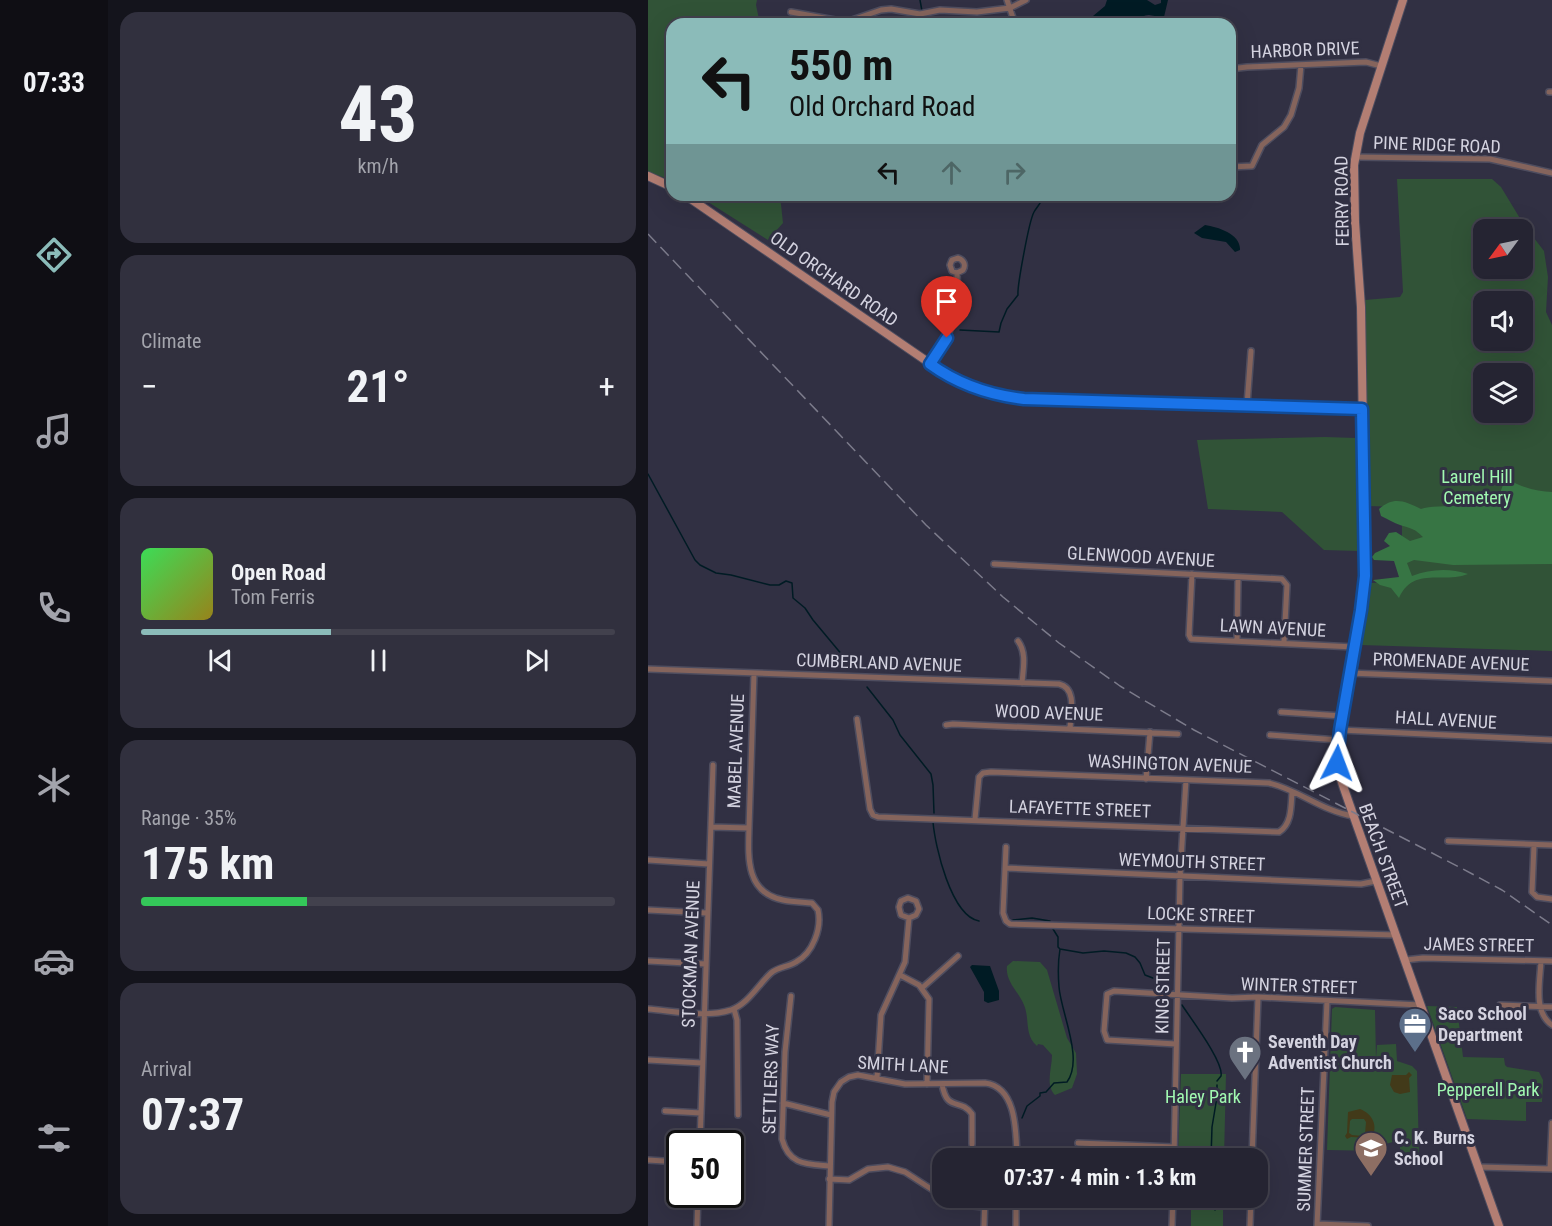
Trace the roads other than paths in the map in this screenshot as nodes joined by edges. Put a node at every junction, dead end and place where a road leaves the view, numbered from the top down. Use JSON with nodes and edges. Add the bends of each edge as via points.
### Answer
{"nodes":[{"id":1,"x":1007,"y":0,"type":"edge"},
{"id":2,"x":1026,"y":0,"type":"edge"},
{"id":3,"x":1403,"y":0,"type":"edge"},
{"id":4,"x":1010,"y":8,"type":"junction"},
{"id":5,"x":791,"y":12,"type":"dead end"},
{"id":6,"x":824,"y":18,"type":"edge"},
{"id":7,"x":858,"y":18,"type":"edge"},
{"id":8,"x":1013,"y":18,"type":"dead end"},
{"id":9,"x":1301,"y":64,"type":"junction"},
{"id":10,"x":1381,"y":66,"type":"junction"},
{"id":11,"x":1236,"y":68,"type":"edge"},
{"id":12,"x":1355,"y":157,"type":"junction"},
{"id":13,"x":1236,"y":167,"type":"edge"},
{"id":14,"x":1552,"y":173,"type":"edge"},
{"id":15,"x":648,"y":176,"type":"edge"},
{"id":16,"x":666,"y":184,"type":"edge"},
{"id":17,"x":694,"y":201,"type":"edge"},
{"id":18,"x":957,"y":273,"type":"dead end"},
{"id":19,"x":1251,"y":351,"type":"dead end"},
{"id":20,"x":930,"y":364,"type":"junction"},
{"id":21,"x":1247,"y":405,"type":"junction"},
{"id":22,"x":1362,"y":409,"type":"junction"},
{"id":23,"x":994,"y":564,"type":"dead end"},
{"id":24,"x":1192,"y":574,"type":"junction"},
{"id":25,"x":1238,"y":577,"type":"junction"},
{"id":26,"x":1018,"y":641,"type":"dead end"},
{"id":27,"x":1237,"y":641,"type":"junction"},
{"id":28,"x":1284,"y":642,"type":"junction"},
{"id":29,"x":1354,"y":647,"type":"junction"},
{"id":30,"x":648,"y":669,"type":"edge"},
{"id":31,"x":754,"y":673,"type":"junction"},
{"id":32,"x":1349,"y":673,"type":"junction"},
{"id":33,"x":1552,"y":681,"type":"edge"},
{"id":34,"x":1022,"y":683,"type":"junction"},
{"id":35,"x":1281,"y":712,"type":"dead end"},
{"id":36,"x":1342,"y":716,"type":"junction"},
{"id":37,"x":857,"y":720,"type":"dead end"},
{"id":38,"x":946,"y":726,"type":"dead end"},
{"id":39,"x":1070,"y":728,"type":"junction"},
{"id":40,"x":1340,"y":730,"type":"junction"},
{"id":41,"x":1150,"y":732,"type":"junction"},
{"id":42,"x":1178,"y":734,"type":"dead end"},
{"id":43,"x":1270,"y":735,"type":"dead end"},
{"id":44,"x":1338,"y":740,"type":"junction"},
{"id":45,"x":1552,"y":740,"type":"edge"},
{"id":46,"x":713,"y":765,"type":"dead end"},
{"id":47,"x":1146,"y":779,"type":"junction"},
{"id":48,"x":1186,"y":780,"type":"junction"},
{"id":49,"x":1292,"y":792,"type":"junction"},
{"id":50,"x":1353,"y":816,"type":"junction"},
{"id":51,"x":975,"y":819,"type":"junction"},
{"id":52,"x":711,"y":827,"type":"junction"},
{"id":53,"x":749,"y":828,"type":"junction"},
{"id":54,"x":1183,"y":828,"type":"junction"},
{"id":55,"x":1448,"y":841,"type":"dead end"},
{"id":56,"x":1534,"y":845,"type":"junction"},
{"id":57,"x":1552,"y":845,"type":"edge"},
{"id":58,"x":1006,"y":848,"type":"dead end"},
{"id":59,"x":648,"y":860,"type":"edge"},
{"id":60,"x":709,"y":864,"type":"junction"},
{"id":61,"x":1005,"y":868,"type":"junction"},
{"id":62,"x":1180,"y":876,"type":"junction"},
{"id":63,"x":1376,"y":881,"type":"junction"},
{"id":64,"x":1552,"y":899,"type":"edge"},
{"id":65,"x":648,"y":910,"type":"edge"},
{"id":66,"x":708,"y":913,"type":"junction"},
{"id":67,"x":909,"y":918,"type":"dead end"},
{"id":68,"x":1179,"y":930,"type":"junction"},
{"id":69,"x":1395,"y":935,"type":"junction"},
{"id":70,"x":958,"y":956,"type":"dead end"},
{"id":71,"x":1405,"y":960,"type":"junction"},
{"id":72,"x":648,"y":961,"type":"edge"},
{"id":73,"x":1541,"y":961,"type":"junction"},
{"id":74,"x":1552,"y":961,"type":"edge"},
{"id":75,"x":706,"y":964,"type":"junction"},
{"id":76,"x":900,"y":975,"type":"junction"},
{"id":77,"x":922,"y":988,"type":"junction"},
{"id":78,"x":1177,"y":994,"type":"junction"},
{"id":79,"x":791,"y":996,"type":"dead end"},
{"id":80,"x":1258,"y":997,"type":"junction"},
{"id":81,"x":1327,"y":1000,"type":"junction"},
{"id":82,"x":1420,"y":1005,"type":"junction"},
{"id":83,"x":1500,"y":1005,"type":"dead end"},
{"id":84,"x":1540,"y":1007,"type":"junction"},
{"id":85,"x":1552,"y":1007,"type":"edge"},
{"id":86,"x":648,"y":1009,"type":"edge"},
{"id":87,"x":734,"y":1009,"type":"junction"},
{"id":88,"x":704,"y":1013,"type":"junction"},
{"id":89,"x":1552,"y":1025,"type":"edge"},
{"id":90,"x":1176,"y":1044,"type":"junction"},
{"id":91,"x":648,"y":1060,"type":"edge"},
{"id":92,"x":702,"y":1063,"type":"junction"},
{"id":93,"x":877,"y":1078,"type":"junction"},
{"id":94,"x":942,"y":1083,"type":"junction"},
{"id":95,"x":927,"y":1084,"type":"junction"},
{"id":96,"x":783,"y":1103,"type":"junction"},
{"id":97,"x":665,"y":1111,"type":"dead end"},
{"id":98,"x":701,"y":1113,"type":"junction"},
{"id":99,"x":738,"y":1115,"type":"dead end"},
{"id":100,"x":831,"y":1115,"type":"junction"},
{"id":101,"x":1552,"y":1123,"type":"edge"},
{"id":102,"x":700,"y":1130,"type":"edge"},
{"id":103,"x":1078,"y":1143,"type":"dead end"},
{"id":104,"x":972,"y":1144,"type":"dead end"},
{"id":105,"x":1174,"y":1147,"type":"joint"},
{"id":106,"x":1016,"y":1148,"type":"edge"},
{"id":107,"x":1252,"y":1148,"type":"edge"},
{"id":108,"x":648,"y":1160,"type":"edge"},
{"id":109,"x":666,"y":1161,"type":"edge"},
{"id":110,"x":829,"y":1166,"type":"junction"},
{"id":111,"x":1478,"y":1167,"type":"junction"},
{"id":112,"x":1551,"y":1169,"type":"edge"},
{"id":113,"x":829,"y":1179,"type":"junction"},
{"id":114,"x":932,"y":1190,"type":"edge"},
{"id":115,"x":698,"y":1208,"type":"edge"},
{"id":116,"x":985,"y":1208,"type":"edge"},
{"id":117,"x":1016,"y":1208,"type":"edge"},
{"id":118,"x":1173,"y":1208,"type":"edge"},
{"id":119,"x":1251,"y":1208,"type":"edge"},
{"id":120,"x":1318,"y":1225,"type":"edge"},
{"id":121,"x":697,"y":1226,"type":"edge"},
{"id":122,"x":829,"y":1226,"type":"edge"},
{"id":123,"x":984,"y":1226,"type":"edge"},
{"id":124,"x":1016,"y":1226,"type":"edge"},
{"id":125,"x":1172,"y":1226,"type":"edge"},
{"id":126,"x":1250,"y":1226,"type":"edge"},
{"id":127,"x":1368,"y":1226,"type":"edge"},
{"id":128,"x":1499,"y":1226,"type":"edge"}],
"edges":[{"from":1,"to":4,"type":"street"},
{"from":2,"to":4,"type":"street"},
{"from":3,"to":10,"type":"main road","name":"FERRY ROAD"},
{"from":4,"to":7,"type":"street","via":[[920,14],[881,10]]},
{"from":4,"to":8,"type":"street"},
{"from":5,"to":6,"type":"street"},
{"from":9,"to":10,"type":"street","name":"HARBOR DRIVE","via":[[1366,62]]},
{"from":9,"to":11,"type":"street","name":"HARBOR DRIVE"},
{"from":9,"to":13,"type":"street","via":[[1297,99],[1287,122],[1262,145],[1252,166]]},
{"from":10,"to":12,"type":"main road","name":"FERRY ROAD"},
{"from":12,"to":14,"type":"street","name":"PINE RIDGE ROAD","via":[[1494,159]]},
{"from":12,"to":22,"type":"main road","name":"FERRY ROAD"},
{"from":15,"to":16,"type":"main road"},
{"from":17,"to":20,"type":"main road","name":"OLD ORCHARD ROAD"},
{"from":18,"to":20,"type":"street","via":[[952,327]]},
{"from":19,"to":21,"type":"street"},
{"from":20,"to":21,"type":"main road","name":"OLD ORCHARD ROAD","via":[[970,387],[1014,398]]},
{"from":21,"to":22,"type":"main road","name":"OLD ORCHARD ROAD"},
{"from":22,"to":29,"type":"main road","name":"BEACH STREET","via":[[1365,566]]},
{"from":23,"to":24,"type":"street","name":"GLENWOOD AVENUE"},
{"from":24,"to":25,"type":"street","name":"GLENWOOD AVENUE"},
{"from":24,"to":27,"type":"street","name":"LAWN AVENUE","via":[[1190,638]]},
{"from":25,"to":27,"type":"street"},
{"from":25,"to":28,"type":"street","name":"GLENWOOD AVENUE","via":[[1286,581]]},
{"from":26,"to":34,"type":"street","via":[[1024,657]]},
{"from":27,"to":28,"type":"street","name":"LAWN AVENUE"},
{"from":28,"to":29,"type":"street","name":"LAWN AVENUE"},
{"from":29,"to":32,"type":"main road","name":"BEACH STREET"},
{"from":30,"to":31,"type":"street","name":"CUMBERLAND AVENUE"},
{"from":31,"to":34,"type":"street","name":"CUMBERLAND AVENUE"},
{"from":31,"to":53,"type":"street","name":"MABEL AVENUE"},
{"from":32,"to":33,"type":"street","name":"PROMENADE AVENUE"},
{"from":32,"to":36,"type":"main road","name":"BEACH STREET"},
{"from":34,"to":39,"type":"street","name":"CUMBERLAND AVENUE","via":[[1067,687],[1071,698]]},
{"from":35,"to":36,"type":"street"},
{"from":36,"to":40,"type":"main road","name":"BEACH STREET"},
{"from":37,"to":51,"type":"street","name":"LAFAYETTE STREET","via":[[873,815]]},
{"from":38,"to":39,"type":"street","name":"WOOD AVENUE"},
{"from":39,"to":41,"type":"street","name":"WOOD AVENUE"},
{"from":40,"to":44,"type":"main road","name":"BEACH STREET"},
{"from":40,"to":45,"type":"street","name":"HALL AVENUE"},
{"from":41,"to":42,"type":"street","name":"WOOD AVENUE"},
{"from":41,"to":47,"type":"street"},
{"from":43,"to":44,"type":"street"},
{"from":44,"to":50,"type":"main road","name":"BEACH STREET","via":[[1338,771]]},
{"from":46,"to":52,"type":"street","name":"STOCKMAN AVENUE"},
{"from":47,"to":48,"type":"street","name":"WASHINGTON AVENUE"},
{"from":47,"to":51,"type":"street","name":"WASHINGTON AVENUE","via":[[991,772],[980,775]]},
{"from":48,"to":49,"type":"street","name":"WASHINGTON AVENUE","via":[[1269,783]]},
{"from":48,"to":54,"type":"street","name":"KING STREET"},
{"from":49,"to":50,"type":"street","name":"WASHINGTON AVENUE","via":[[1332,811]]},
{"from":49,"to":54,"type":"street","name":"LAFAYETTE STREET","via":[[1285,829],[1277,832]]},
{"from":50,"to":63,"type":"main road","name":"BEACH STREET"},
{"from":51,"to":54,"type":"street","name":"LAFAYETTE STREET"},
{"from":52,"to":53,"type":"street","name":"MABEL AVENUE"},
{"from":52,"to":60,"type":"street","name":"STOCKMAN AVENUE"},
{"from":53,"to":87,"type":"street","via":[[749,863],[759,887],[784,901],[812,903],[818,910],[817,931],[806,954],[773,972]]},
{"from":54,"to":62,"type":"street","name":"KING STREET"},
{"from":55,"to":56,"type":"street"},
{"from":56,"to":57,"type":"street"},
{"from":56,"to":64,"type":"street","via":[[1532,889],[1534,895]]},
{"from":58,"to":61,"type":"street"},
{"from":59,"to":60,"type":"street"},
{"from":60,"to":66,"type":"street","name":"STOCKMAN AVENUE"},
{"from":61,"to":62,"type":"street","name":"WEYMOUTH STREET"},
{"from":61,"to":68,"type":"street","name":"LOCKE STREET","via":[[1003,914],[1013,924]]},
{"from":62,"to":63,"type":"street","name":"WEYMOUTH STREET","via":[[1361,885]]},
{"from":62,"to":68,"type":"street","name":"KING STREET"},
{"from":63,"to":69,"type":"main road","name":"BEACH STREET"},
{"from":65,"to":66,"type":"street"},
{"from":66,"to":75,"type":"street","name":"STOCKMAN AVENUE"},
{"from":67,"to":76,"type":"street","via":[[908,952]]},
{"from":68,"to":69,"type":"street","name":"LOCKE STREET"},
{"from":68,"to":78,"type":"street","name":"KING STREET"},
{"from":69,"to":71,"type":"main road","name":"BEACH STREET"},
{"from":70,"to":77,"type":"street"},
{"from":71,"to":73,"type":"street","name":"JAMES STREET"},
{"from":71,"to":82,"type":"main road","name":"BEACH STREET"},
{"from":72,"to":75,"type":"street"},
{"from":73,"to":74,"type":"street","name":"JAMES STREET"},
{"from":73,"to":84,"type":"street"},
{"from":75,"to":88,"type":"street","name":"STOCKMAN AVENUE"},
{"from":76,"to":77,"type":"street"},
{"from":76,"to":93,"type":"street","via":[[881,1015]]},
{"from":77,"to":95,"type":"street","via":[[930,1005]]},
{"from":78,"to":80,"type":"street","name":"WINTER STREET"},
{"from":78,"to":90,"type":"street","name":"KING STREET"},
{"from":78,"to":90,"type":"street","name":"WINTER STREET","via":[[1109,992],[1105,999],[1104,1031],[1110,1041]]},
{"from":79,"to":96,"type":"street","name":"SETTLERS WAY"},
{"from":80,"to":81,"type":"street","name":"WINTER STREET"},
{"from":80,"to":107,"type":"street"},
{"from":81,"to":82,"type":"street","name":"WINTER STREET"},
{"from":81,"to":120,"type":"street","name":"SUMMER STREET"},
{"from":82,"to":111,"type":"main road","name":"BEACH STREET"},
{"from":83,"to":84,"type":"street"},
{"from":84,"to":85,"type":"street"},
{"from":84,"to":89,"type":"street"},
{"from":86,"to":88,"type":"street"},
{"from":87,"to":88,"type":"street"},
{"from":87,"to":99,"type":"street"},
{"from":88,"to":92,"type":"street","name":"STOCKMAN AVENUE"},
{"from":90,"to":105,"type":"street","name":"KING STREET"},
{"from":91,"to":92,"type":"street"},
{"from":92,"to":98,"type":"street","name":"STOCKMAN AVENUE"},
{"from":93,"to":95,"type":"street","name":"SMITH LANE"},
{"from":93,"to":100,"type":"street","name":"SMITH LANE","via":[[855,1075],[841,1082],[833,1095]]},
{"from":94,"to":95,"type":"street","name":"SMITH LANE"},
{"from":94,"to":104,"type":"street","via":[[948,1101],[972,1114]]},
{"from":94,"to":106,"type":"street","name":"SMITH LANE","via":[[988,1083],[1002,1090],[1010,1103]]},
{"from":96,"to":100,"type":"street"},
{"from":96,"to":110,"type":"street","name":"SETTLERS WAY","via":[[782,1132],[787,1152],[802,1163]]},
{"from":97,"to":98,"type":"street"},
{"from":98,"to":102,"type":"street","name":"STOCKMAN AVENUE"},
{"from":100,"to":110,"type":"street","name":"SMITH LANE"},
{"from":101,"to":112,"type":"street"},
{"from":103,"to":105,"type":"street"},
{"from":108,"to":109,"type":"street"},
{"from":110,"to":113,"type":"street","name":"SMITH LANE"},
{"from":111,"to":112,"type":"street"},
{"from":111,"to":128,"type":"main road","name":"BEACH STREET"},
{"from":113,"to":114,"type":"street","via":[[849,1180],[868,1169],[888,1167]]},
{"from":113,"to":122,"type":"street","name":"SMITH LANE"},
{"from":115,"to":121,"type":"street"},
{"from":116,"to":123,"type":"street"},
{"from":117,"to":124,"type":"street"},
{"from":118,"to":125,"type":"street"},
{"from":119,"to":126,"type":"street"},
{"from":120,"to":127,"type":"street"}]}
